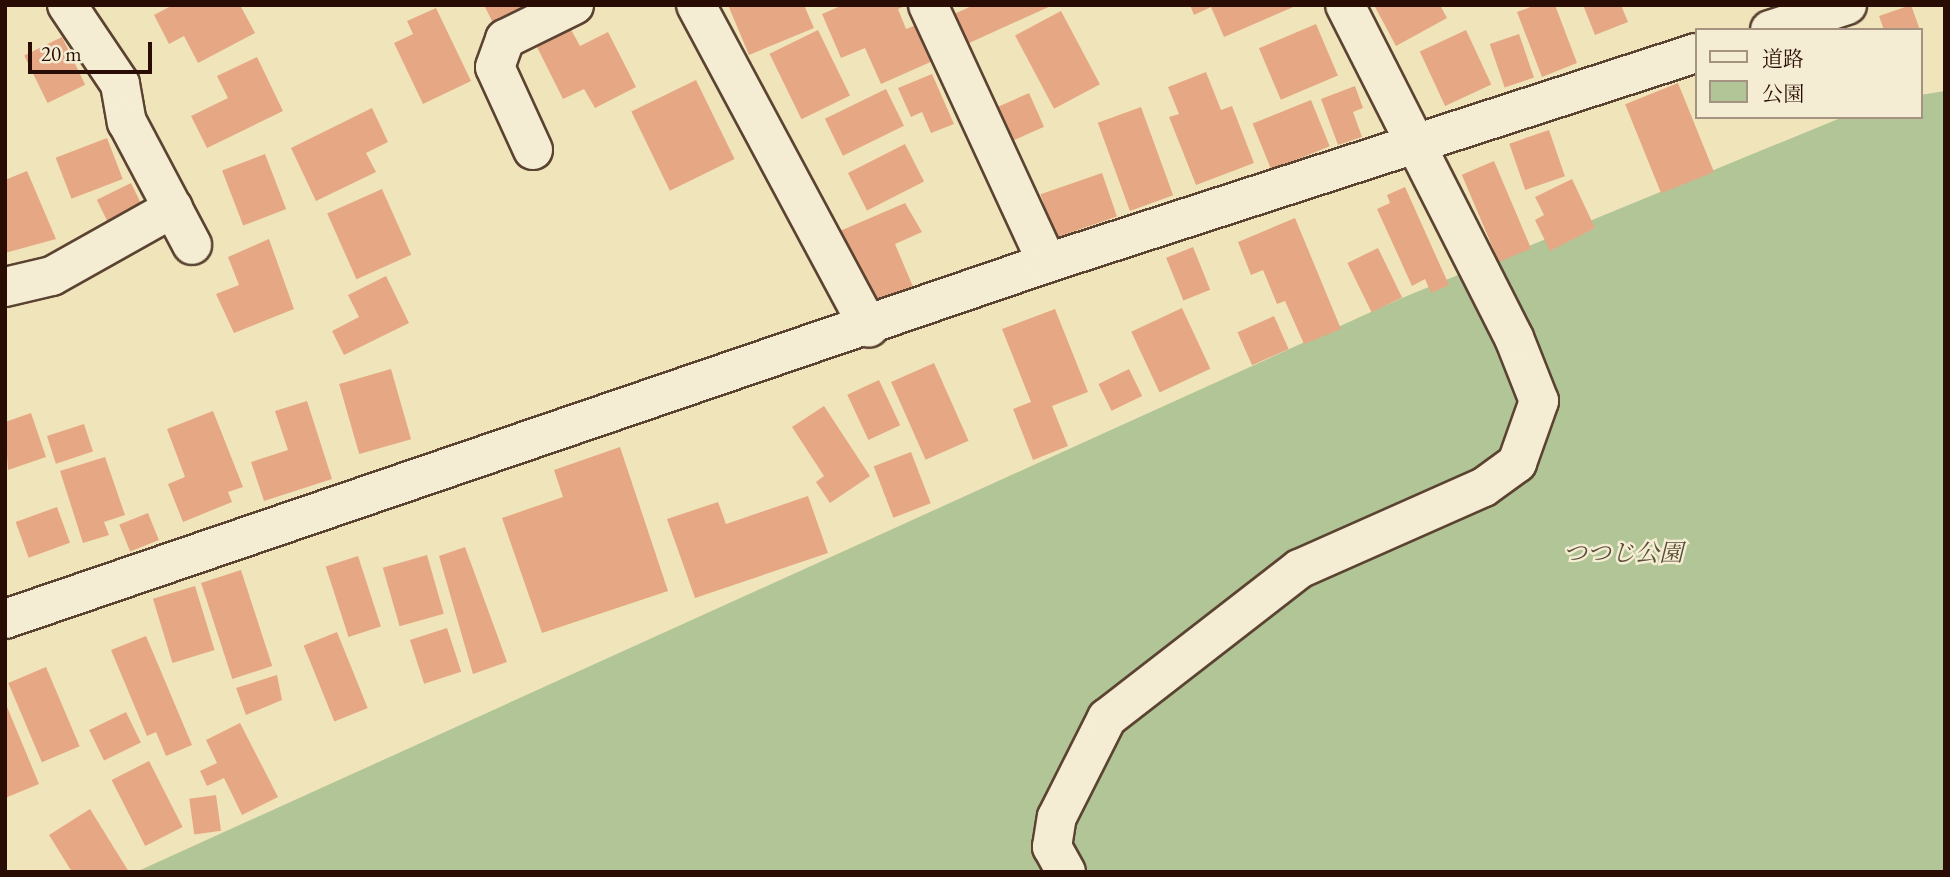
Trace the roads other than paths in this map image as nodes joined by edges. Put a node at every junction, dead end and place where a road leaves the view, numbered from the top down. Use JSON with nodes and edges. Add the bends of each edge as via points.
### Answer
{"nodes":[{"id":1,"x":67,"y":5,"type":"edge"},
{"id":2,"x":574,"y":5,"type":"edge"},
{"id":3,"x":696,"y":5,"type":"edge"},
{"id":4,"x":928,"y":5,"type":"edge"},
{"id":5,"x":1345,"y":5,"type":"edge"},
{"id":6,"x":1836,"y":7,"type":"edge"},
{"id":7,"x":1776,"y":28,"type":"edge"},
{"id":8,"x":1694,"y":54,"type":"edge"},
{"id":9,"x":1410,"y":142,"type":"junction"},
{"id":10,"x":533,"y":150,"type":"dead end"},
{"id":11,"x":173,"y":208,"type":"junction"},
{"id":12,"x":192,"y":245,"type":"dead end"},
{"id":13,"x":1047,"y":263,"type":"junction"},
{"id":14,"x":5,"y":287,"type":"edge"},
{"id":15,"x":869,"y":328,"type":"junction"},
{"id":16,"x":5,"y":619,"type":"edge"},
{"id":17,"x":1066,"y":872,"type":"edge"}],
"edges":[{"from":1,"to":11,"type":"street","via":[[120,84],[127,122]]},
{"from":2,"to":10,"type":"street","via":[[505,39],[495,67]]},
{"from":3,"to":15,"type":"street"},
{"from":4,"to":13,"type":"street"},
{"from":5,"to":9,"type":"street"},
{"from":6,"to":7,"type":"street"},
{"from":8,"to":9,"type":"street"},
{"from":9,"to":13,"type":"street"},
{"from":9,"to":17,"type":"street","via":[[1514,338],[1539,401],[1517,463],[1484,487],[1299,569],[1107,719],[1057,817],[1052,847]]},
{"from":11,"to":12,"type":"street"},
{"from":11,"to":14,"type":"street","via":[[52,276]]},
{"from":13,"to":15,"type":"street"},
{"from":15,"to":16,"type":"street"}]}
